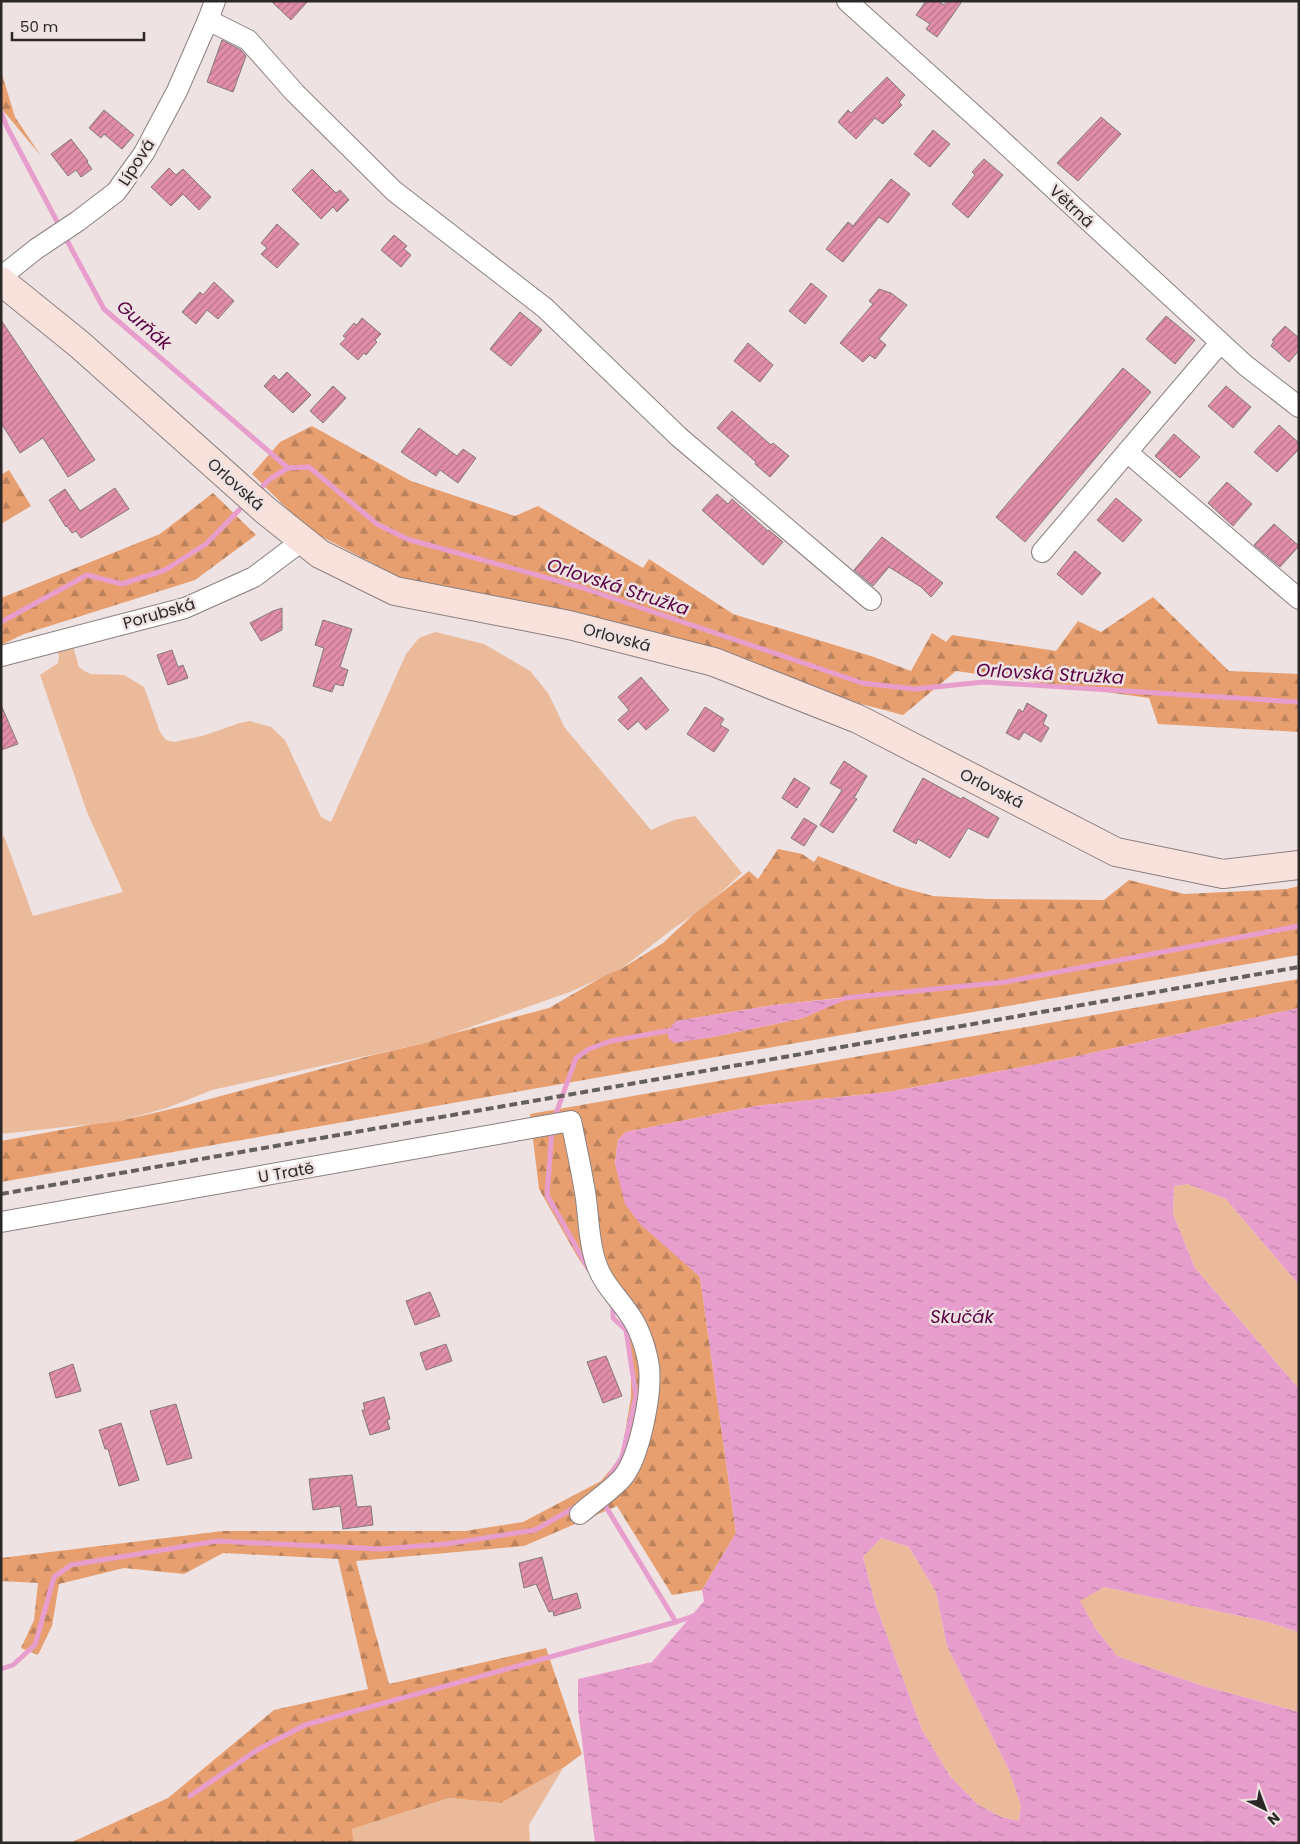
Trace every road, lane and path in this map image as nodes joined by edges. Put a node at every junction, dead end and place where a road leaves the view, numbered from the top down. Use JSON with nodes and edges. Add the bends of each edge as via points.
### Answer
{"nodes":[{"id":1,"x":848,"y":1,"type":"edge"},
{"id":2,"x":211,"y":10,"type":"edge"},
{"id":3,"x":1,"y":277,"type":"edge"},
{"id":4,"x":1,"y":281,"type":"edge"},
{"id":5,"x":1220,"y":342,"type":"junction"},
{"id":6,"x":1299,"y":408,"type":"edge"},
{"id":7,"x":1127,"y":452,"type":"junction"},
{"id":8,"x":303,"y":540,"type":"junction"},
{"id":9,"x":1042,"y":552,"type":"dead end"},
{"id":10,"x":871,"y":600,"type":"dead end"},
{"id":11,"x":1299,"y":600,"type":"edge"},
{"id":12,"x":1,"y":656,"type":"edge"},
{"id":13,"x":1299,"y":866,"type":"edge"},
{"id":14,"x":1,"y":1222,"type":"edge"},
{"id":15,"x":585,"y":1509,"type":"dead end"}],
"edges":[{"from":1,"to":5,"type":"street","name":"Větrná"},
{"from":2,"to":3,"type":"street","name":"Lípová","via":[[177,91],[144,153],[116,192]]},
{"from":2,"to":10,"type":"street","via":[[248,40],[294,93],[394,191],[545,308],[679,437]]},
{"from":4,"to":8,"type":"main road","name":"Orlovská","via":[[79,344]]},
{"from":5,"to":6,"type":"street","name":"Větrná"},
{"from":5,"to":7,"type":"street"},
{"from":7,"to":9,"type":"street"},
{"from":7,"to":11,"type":"street"},
{"from":8,"to":12,"type":"street","name":"Porubská","via":[[254,577],[185,608]]},
{"from":8,"to":13,"type":"main road","name":"Orlovská","via":[[320,554],[396,591],[569,625],[714,662],[858,719],[1116,852],[1223,874]]},
{"from":14,"to":15,"type":"street","name":"U Tratě","via":[[568,1122],[585,1193],[597,1265],[609,1289],[636,1326],[646,1349],[649,1369],[644,1425],[637,1448],[624,1476]]}]}
